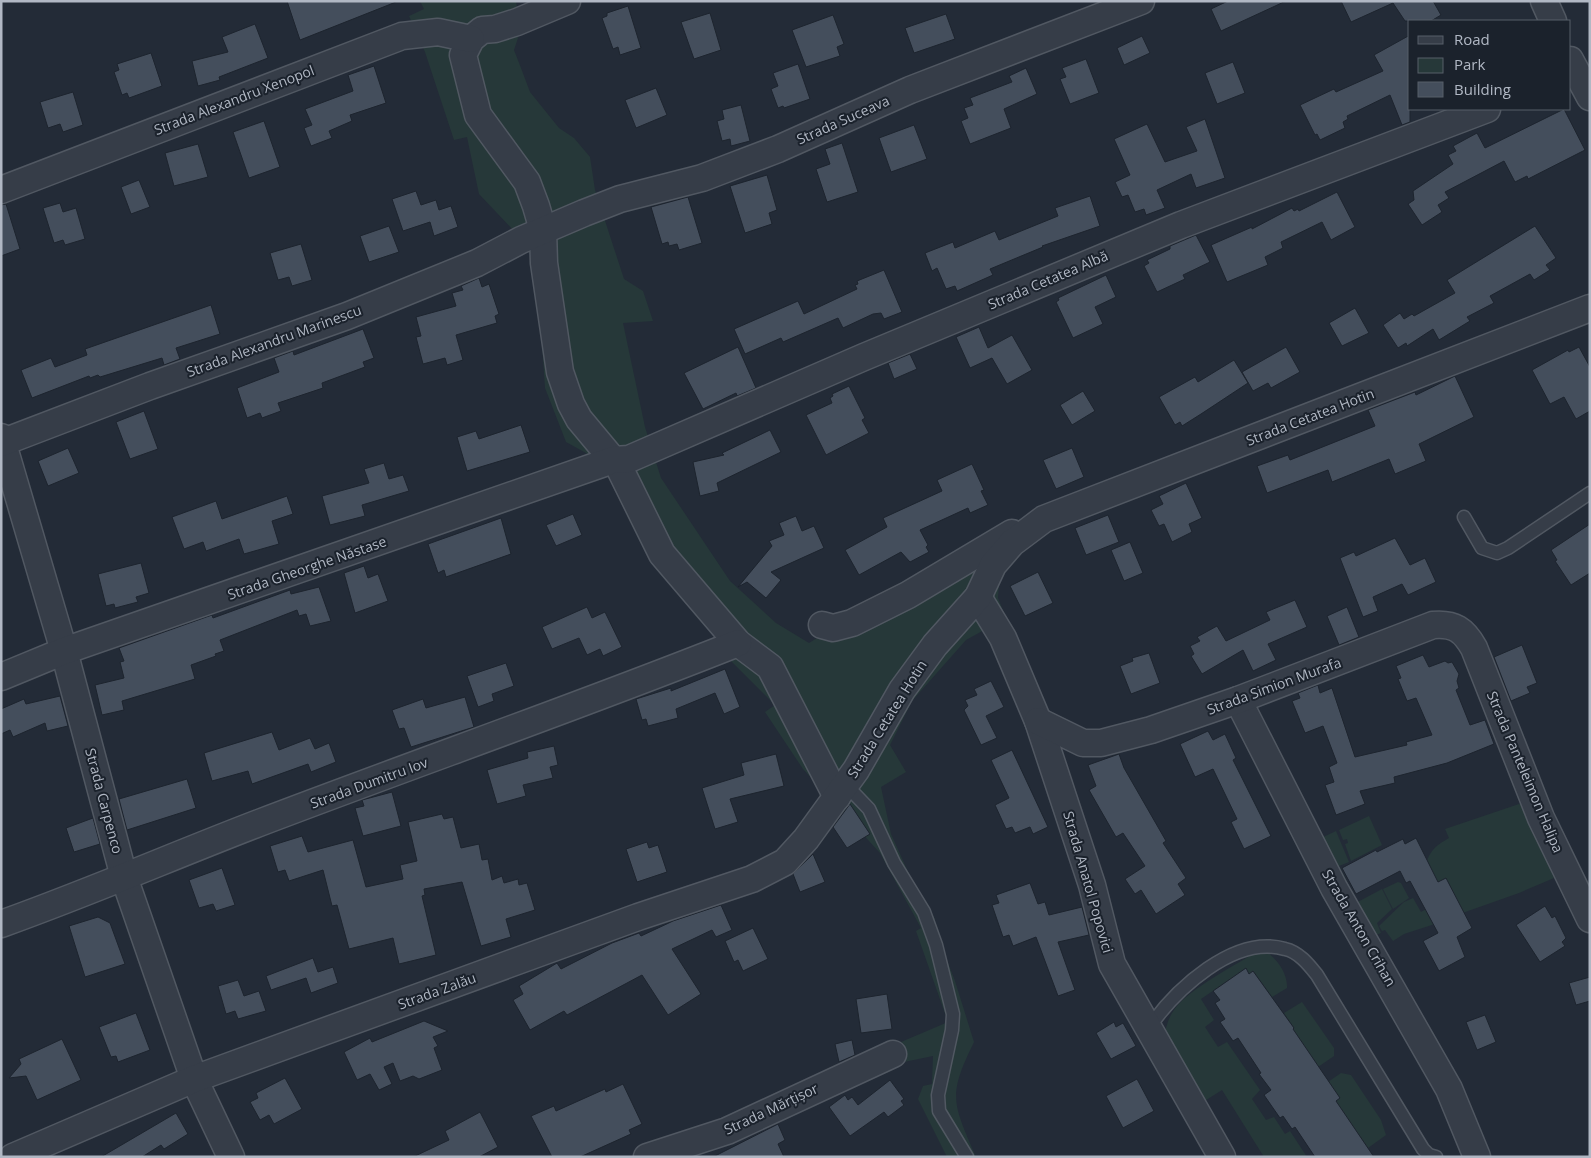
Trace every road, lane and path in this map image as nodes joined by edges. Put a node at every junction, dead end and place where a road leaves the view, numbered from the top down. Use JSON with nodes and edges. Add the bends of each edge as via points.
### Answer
{"nodes":[{"id":1,"x":567,"y":1,"type":"edge"},
{"id":2,"x":1141,"y":1,"type":"edge"},
{"id":3,"x":1544,"y":1,"type":"edge"},
{"id":4,"x":1553,"y":20,"type":"edge"},
{"id":5,"x":467,"y":47,"type":"junction"},
{"id":6,"x":1572,"y":70,"type":"edge"},
{"id":7,"x":1590,"y":98,"type":"edge"},
{"id":8,"x":1484,"y":110,"type":"edge"},
{"id":9,"x":1,"y":190,"type":"edge"},
{"id":10,"x":543,"y":230,"type":"junction"},
{"id":11,"x":1590,"y":308,"type":"edge"},
{"id":12,"x":2,"y":441,"type":"edge"},
{"id":13,"x":613,"y":460,"type":"junction"},
{"id":14,"x":1590,"y":493,"type":"edge"},
{"id":15,"x":1464,"y":517,"type":"dead end"},
{"id":16,"x":1032,"y":528,"type":"junction"},
{"id":17,"x":978,"y":597,"type":"junction"},
{"id":18,"x":822,"y":625,"type":"dead end"},
{"id":19,"x":1458,"y":628,"type":"joint"},
{"id":20,"x":738,"y":643,"type":"junction"},
{"id":21,"x":64,"y":651,"type":"junction"},
{"id":22,"x":1,"y":677,"type":"edge"},
{"id":23,"x":1238,"y":700,"type":"junction"},
{"id":24,"x":1038,"y":721,"type":"junction"},
{"id":25,"x":1088,"y":744,"type":"junction"},
{"id":26,"x":1054,"y":771,"type":"junction"},
{"id":27,"x":841,"y":791,"type":"junction"},
{"id":28,"x":124,"y":877,"type":"junction"},
{"id":29,"x":1590,"y":919,"type":"edge"},
{"id":30,"x":1,"y":924,"type":"edge"},
{"id":31,"x":1148,"y":1029,"type":"junction"},
{"id":32,"x":893,"y":1054,"type":"dead end"},
{"id":33,"x":194,"y":1078,"type":"junction"},
{"id":34,"x":13,"y":1157,"type":"edge"},
{"id":35,"x":231,"y":1157,"type":"edge"},
{"id":36,"x":647,"y":1157,"type":"edge"},
{"id":37,"x":967,"y":1157,"type":"edge"},
{"id":38,"x":1222,"y":1157,"type":"edge"},
{"id":39,"x":1436,"y":1157,"type":"edge"},
{"id":40,"x":1477,"y":1157,"type":"edge"}],
"edges":[{"from":1,"to":5,"type":"street","via":[[510,24],[482,30]]},
{"from":2,"to":10,"type":"street","name":"Strada Suceava","via":[[910,90],[778,149],[702,178],[620,200]]},
{"from":3,"to":4,"type":"street"},
{"from":5,"to":9,"type":"street","name":"Strada Alexandru Xenopol","via":[[438,32],[402,36]]},
{"from":5,"to":10,"type":"street","via":[[478,115],[527,182]]},
{"from":6,"to":7,"type":"street"},
{"from":8,"to":13,"type":"street","name":"Strada Cetatea Albă","via":[[1181,225],[864,357],[680,438],[629,459]]},
{"from":10,"to":12,"type":"street","name":"Strada Alexandru Marinescu","via":[[477,263],[347,316]]},
{"from":10,"to":13,"type":"street","via":[[544,263],[560,372],[579,419]]},
{"from":11,"to":16,"type":"street","name":"Strada Cetatea Hotin","via":[[1044,519]]},
{"from":12,"to":21,"type":"street","name":"Strada Carpenco"},
{"from":13,"to":20,"type":"street","via":[[620,467],[662,554]]},
{"from":13,"to":21,"type":"street","name":"Strada Gheorghe Năstase"},
{"from":14,"to":15,"type":"lane","via":[[1496,553],[1482,548]]},
{"from":16,"to":17,"type":"street","name":"Strada Cetatea Hotin","via":[[1012,543],[993,565]]},
{"from":16,"to":18,"type":"street","name":"Strada Cetatea Hotin","via":[[1021,528],[1005,536],[908,595],[852,623],[833,628]]},
{"from":17,"to":24,"type":"street","name":"Strada Anatol Popovici","via":[[1003,638]]},
{"from":17,"to":27,"type":"street","name":"Strada Cetatea Hotin","via":[[934,645],[902,690]]},
{"from":19,"to":23,"type":"street","name":"Strada Simion Murafa","via":[[1433,625]]},
{"from":19,"to":29,"type":"street","name":"Strada Panteleimon Halipa","via":[[1474,648],[1541,818]]},
{"from":20,"to":27,"type":"street","via":[[770,667]]},
{"from":20,"to":28,"type":"street","name":"Strada Dumitru Iov","via":[[258,823]]},
{"from":21,"to":22,"type":"street","name":"Strada Gheorghe Năstase"},
{"from":21,"to":28,"type":"street","name":"Strada Carpenco"},
{"from":23,"to":25,"type":"street","name":"Strada Simion Murafa","via":[[1151,730]]},
{"from":23,"to":40,"type":"street","name":"Strada Anton Crihan","via":[[1334,888],[1449,1090]]},
{"from":24,"to":25,"type":"street"},
{"from":24,"to":26,"type":"street","name":"Strada Anatol Popovici"},
{"from":25,"to":26,"type":"street","name":"Strada Simion Murafa"},
{"from":26,"to":31,"type":"street","name":"Strada Anatol Popovici","via":[[1092,885],[1112,964]]},
{"from":27,"to":33,"type":"street","name":"Strada Zalău","via":[[785,862],[752,879],[638,917]]},
{"from":27,"to":37,"type":"lane","via":[[869,809],[894,862],[924,912],[936,945],[952,1014],[952,1030],[938,1095],[939,1110]]},
{"from":28,"to":30,"type":"street","name":"Strada Dumitru Iov"},
{"from":28,"to":33,"type":"street","name":"Strada Carpenco"},
{"from":31,"to":38,"type":"street","name":"Strada Anatol Popovici"},
{"from":31,"to":39,"type":"lane","via":[[1179,991],[1241,950],[1259,946],[1287,949],[1304,960],[1317,975],[1423,1149]]},
{"from":32,"to":36,"type":"street","name":"Strada Mărțișor","via":[[727,1130]]},
{"from":33,"to":34,"type":"street","name":"Strada Zalău"},
{"from":33,"to":35,"type":"street","name":"Strada Carpenco"}]}
